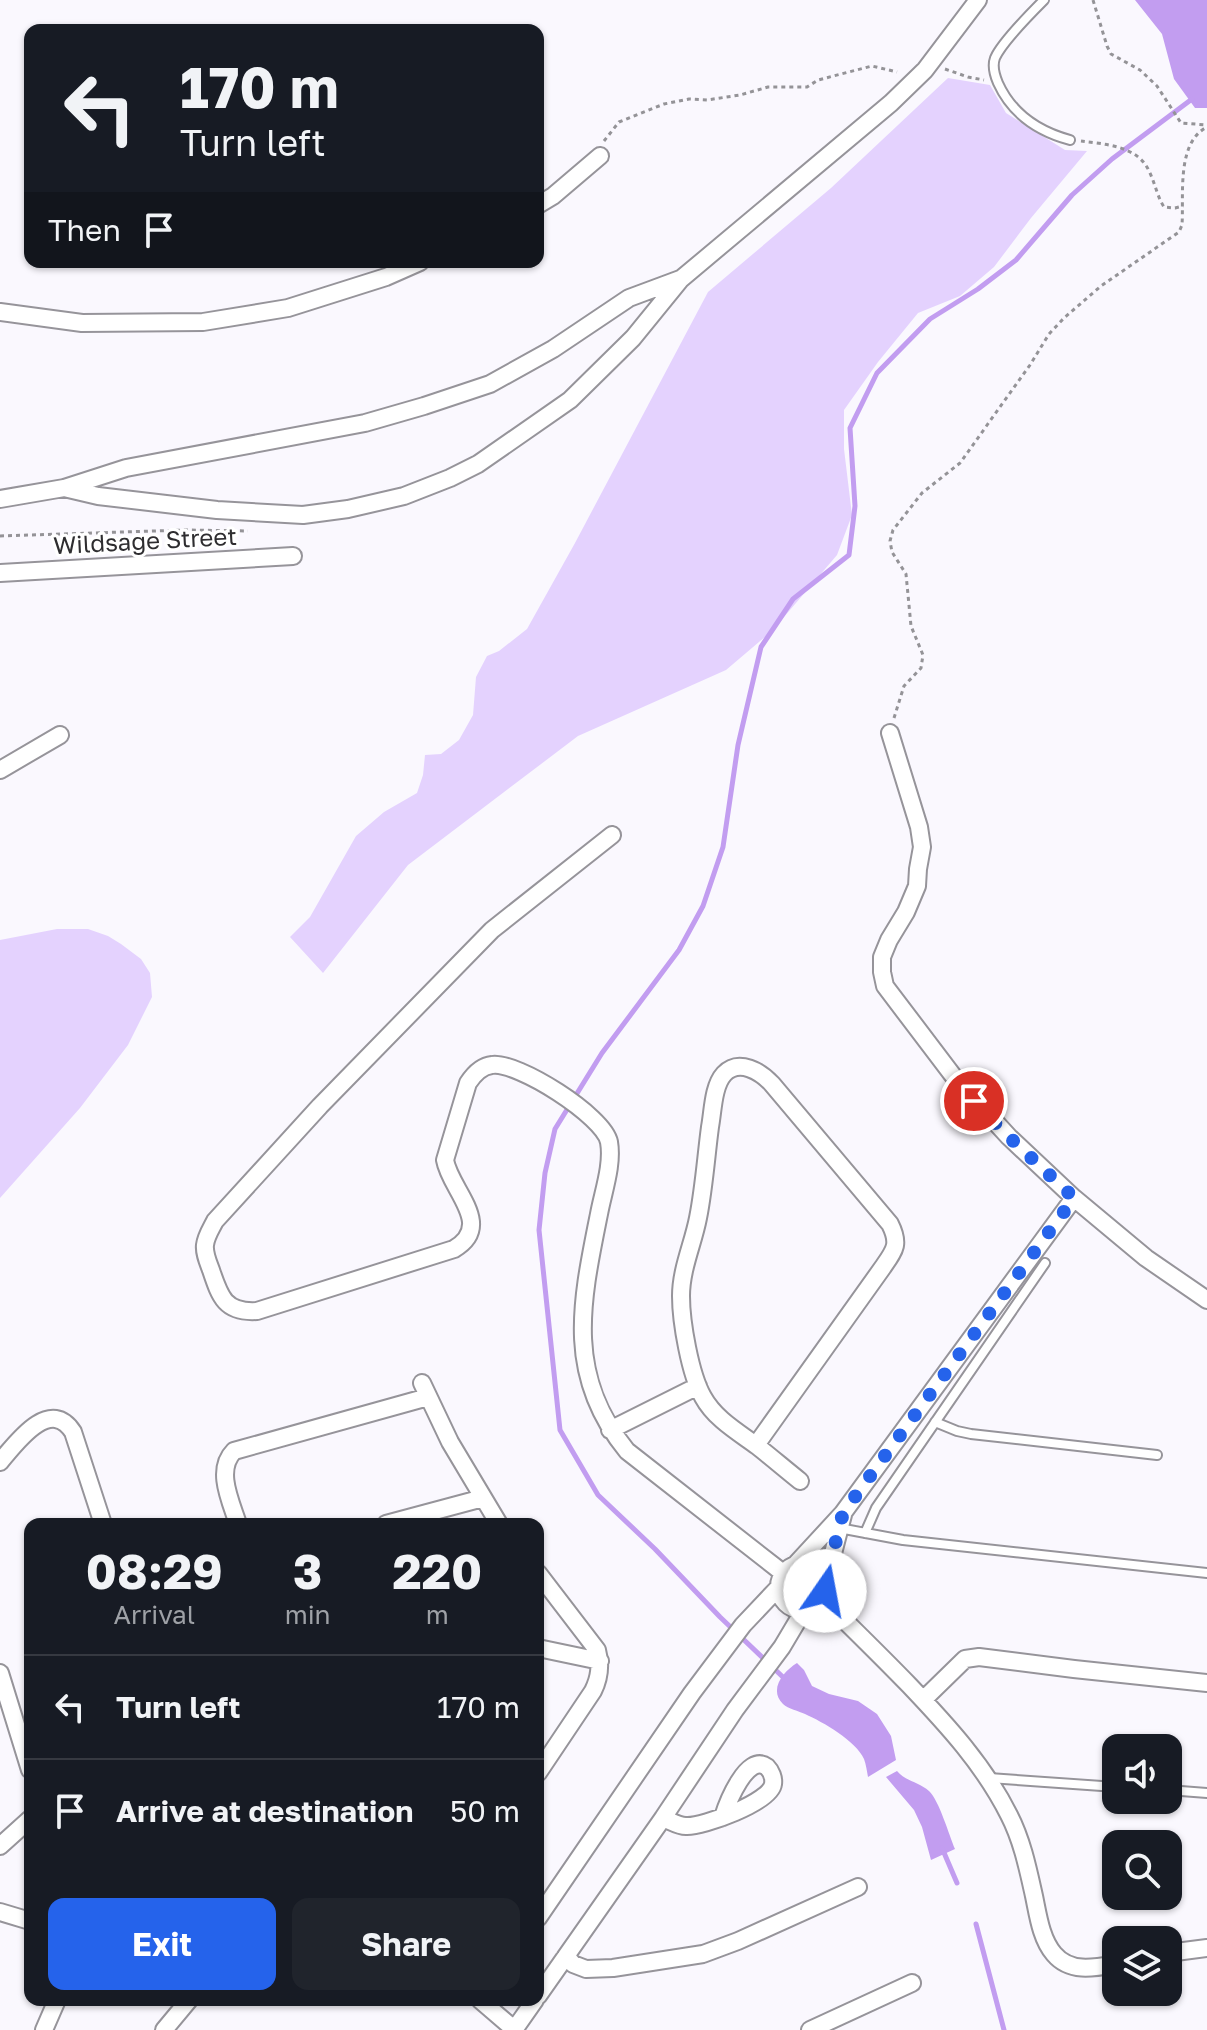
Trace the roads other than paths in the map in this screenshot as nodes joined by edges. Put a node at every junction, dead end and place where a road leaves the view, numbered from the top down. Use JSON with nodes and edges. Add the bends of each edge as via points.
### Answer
{"nodes":[{"id":1,"x":978,"y":0,"type":"edge"},
{"id":2,"x":1044,"y":0,"type":"edge"},
{"id":3,"x":1070,"y":140,"type":"road end"},
{"id":4,"x":600,"y":156,"type":"road end"},
{"id":5,"x":544,"y":201,"type":"edge"},
{"id":6,"x":406,"y":268,"type":"edge"},
{"id":7,"x":681,"y":279,"type":"junction"},
{"id":8,"x":0,"y":312,"type":"edge"},
{"id":9,"x":64,"y":488,"type":"junction"},
{"id":10,"x":0,"y":499,"type":"edge"},
{"id":11,"x":293,"y":556,"type":"dead end"},
{"id":12,"x":0,"y":573,"type":"edge"},
{"id":13,"x":890,"y":733,"type":"road end"},
{"id":14,"x":60,"y":735,"type":"dead end"},
{"id":15,"x":0,"y":770,"type":"edge"},
{"id":16,"x":612,"y":835,"type":"dead end"},
{"id":17,"x":1074,"y":1198,"type":"junction"},
{"id":18,"x":1045,"y":1263,"type":"dead end"},
{"id":19,"x":1207,"y":1300,"type":"edge"},
{"id":20,"x":698,"y":1386,"type":"junction"},
{"id":21,"x":935,"y":1422,"type":"junction"},
{"id":22,"x":610,"y":1430,"type":"junction"},
{"id":23,"x":756,"y":1445,"type":"junction"},
{"id":24,"x":1157,"y":1455,"type":"dead end"},
{"id":25,"x":0,"y":1462,"type":"edge"},
{"id":26,"x":800,"y":1481,"type":"dead end"},
{"id":27,"x":483,"y":1498,"type":"junction"},
{"id":28,"x":101,"y":1518,"type":"edge"},
{"id":29,"x":236,"y":1518,"type":"edge"},
{"id":30,"x":408,"y":1518,"type":"edge"},
{"id":31,"x":495,"y":1518,"type":"edge"},
{"id":32,"x":838,"y":1523,"type":"junction"},
{"id":33,"x":865,"y":1533,"type":"junction"},
{"id":34,"x":1207,"y":1573,"type":"edge"},
{"id":35,"x":786,"y":1575,"type":"junction"},
{"id":36,"x":544,"y":1581,"type":"edge"},
{"id":37,"x":824,"y":1591,"type":"junction"},
{"id":38,"x":804,"y":1610,"type":"junction"},
{"id":39,"x":544,"y":1649,"type":"edge"},
{"id":40,"x":600,"y":1661,"type":"junction"},
{"id":41,"x":0,"y":1673,"type":"edge"},
{"id":42,"x":1207,"y":1683,"type":"edge"},
{"id":43,"x":923,"y":1700,"type":"junction"},
{"id":44,"x":24,"y":1751,"type":"edge"},
{"id":45,"x":544,"y":1761,"type":"edge"},
{"id":46,"x":987,"y":1777,"type":"junction"},
{"id":47,"x":1102,"y":1786,"type":"edge"},
{"id":48,"x":1182,"y":1791,"type":"edge"},
{"id":49,"x":1207,"y":1793,"type":"edge"},
{"id":50,"x":723,"y":1817,"type":"dead end"},
{"id":51,"x":663,"y":1818,"type":"junction"},
{"id":52,"x":24,"y":1824,"type":"edge"},
{"id":53,"x":0,"y":1846,"type":"edge"},
{"id":54,"x":858,"y":1887,"type":"dead end"},
{"id":55,"x":544,"y":1909,"type":"edge"},
{"id":56,"x":0,"y":1912,"type":"edge"},
{"id":57,"x":24,"y":1919,"type":"edge"},
{"id":58,"x":1207,"y":1948,"type":"edge"},
{"id":59,"x":1182,"y":1951,"type":"edge"},
{"id":60,"x":566,"y":1956,"type":"junction"},
{"id":61,"x":1102,"y":1966,"type":"edge"},
{"id":62,"x":912,"y":1983,"type":"dead end"},
{"id":63,"x":544,"y":1987,"type":"edge"},
{"id":64,"x":54,"y":2006,"type":"edge"},
{"id":65,"x":184,"y":2006,"type":"edge"},
{"id":66,"x":487,"y":2006,"type":"edge"},
{"id":67,"x":530,"y":2006,"type":"edge"},
{"id":68,"x":44,"y":2030,"type":"edge"},
{"id":69,"x":164,"y":2030,"type":"edge"},
{"id":70,"x":514,"y":2030,"type":"edge"},
{"id":71,"x":810,"y":2030,"type":"edge"}],
"edges":[{"from":1,"to":7,"type":"street","via":[[925,70],[891,103]]},
{"from":2,"to":3,"type":"lane","via":[[994,59],[995,78],[1007,102],[1028,121]]},
{"from":4,"to":5,"type":"street"},
{"from":6,"to":8,"type":"street","via":[[288,308],[203,322],[82,323]]},
{"from":7,"to":9,"type":"street","via":[[629,298],[490,384],[365,423],[126,468]]},
{"from":7,"to":9,"type":"street","via":[[633,338],[570,400],[478,464],[404,496],[303,515],[217,510]]},
{"from":9,"to":10,"type":"street"},
{"from":11,"to":12,"type":"street","name":"Wildsage Street"},
{"from":13,"to":17,"type":"street","via":[[922,847],[917,886],[882,957],[885,986],[974,1101]]},
{"from":14,"to":15,"type":"street"},
{"from":16,"to":22,"type":"street","via":[[492,930],[320,1106],[215,1221],[205,1242],[217,1289],[225,1302],[242,1312],[464,1244],[471,1217],[445,1160],[474,1074],[490,1065],[514,1068],[590,1114],[609,1144],[581,1338],[592,1390]]},
{"from":17,"to":19,"type":"street"},
{"from":17,"to":32,"type":"street"},
{"from":18,"to":21,"type":"lane"},
{"from":20,"to":22,"type":"street"},
{"from":20,"to":23,"type":"street","via":[[714,1412]]},
{"from":20,"to":23,"type":"street","via":[[681,1311],[683,1273],[698,1219],[718,1086],[725,1073],[752,1069],[762,1072],[890,1224],[896,1244]]},
{"from":21,"to":24,"type":"lane","via":[[971,1434]]},
{"from":21,"to":33,"type":"lane","via":[[876,1508]]},
{"from":22,"to":35,"type":"street","via":[[627,1451]]},
{"from":23,"to":26,"type":"street"},
{"from":25,"to":28,"type":"street","via":[[43,1421],[68,1423]]},
{"from":27,"to":29,"type":"street","via":[[425,1390],[234,1451],[225,1473]]},
{"from":27,"to":30,"type":"street"},
{"from":27,"to":31,"type":"street"},
{"from":32,"to":33,"type":"lane"},
{"from":32,"to":35,"type":"street"},
{"from":32,"to":37,"type":"street"},
{"from":33,"to":34,"type":"lane"},
{"from":35,"to":37,"type":"street","via":[[812,1566],[822,1576]]},
{"from":35,"to":38,"type":"street","via":[[784,1602]]},
{"from":35,"to":55,"type":"street","via":[[692,1693]]},
{"from":36,"to":40,"type":"street"},
{"from":37,"to":38,"type":"street"},
{"from":37,"to":43,"type":"street"},
{"from":38,"to":51,"type":"street"},
{"from":39,"to":40,"type":"street"},
{"from":40,"to":45,"type":"street","via":[[593,1691]]},
{"from":41,"to":44,"type":"street"},
{"from":42,"to":43,"type":"street","via":[[979,1657],[965,1659]]},
{"from":43,"to":46,"type":"street"},
{"from":46,"to":47,"type":"lane"},
{"from":46,"to":61,"type":"street","via":[[1018,1834],[1047,1944],[1064,1963]]},
{"from":48,"to":49,"type":"lane"},
{"from":50,"to":51,"type":"street","via":[[690,1826]]},
{"from":51,"to":60,"type":"street"},
{"from":52,"to":53,"type":"street"},
{"from":54,"to":60,"type":"street","via":[[703,1954],[586,1969]]},
{"from":56,"to":57,"type":"street"},
{"from":58,"to":59,"type":"street"},
{"from":60,"to":63,"type":"street"},
{"from":62,"to":71,"type":"street"},
{"from":64,"to":68,"type":"street"},
{"from":65,"to":69,"type":"street"},
{"from":66,"to":70,"type":"street"},
{"from":67,"to":70,"type":"street"}]}
